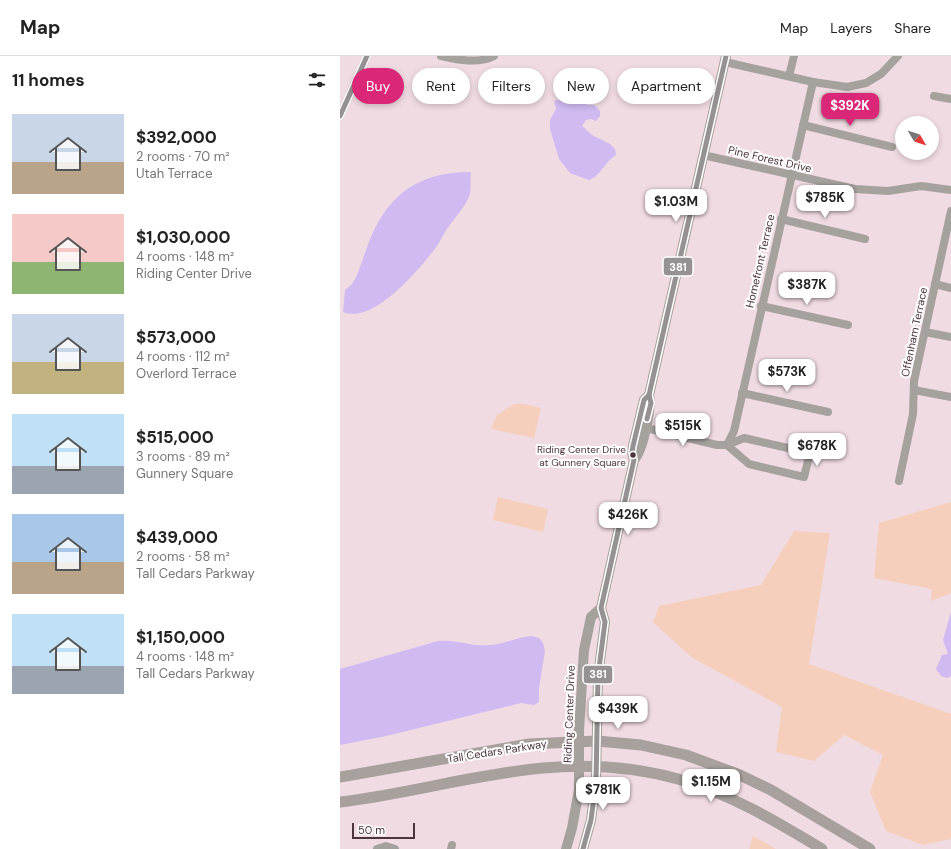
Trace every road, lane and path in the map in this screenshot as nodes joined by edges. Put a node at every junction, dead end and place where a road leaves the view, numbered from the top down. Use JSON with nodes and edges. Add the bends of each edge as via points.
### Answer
{"nodes":[{"id":1,"x":367,"y":56,"type":"edge"},
{"id":2,"x":441,"y":56,"type":"edge"},
{"id":3,"x":494,"y":56,"type":"edge"},
{"id":4,"x":794,"y":56,"type":"edge"},
{"id":5,"x":898,"y":56,"type":"edge"},
{"id":6,"x":725,"y":59,"type":"edge"},
{"id":7,"x":789,"y":76,"type":"junction"},
{"id":8,"x":813,"y":82,"type":"junction"},
{"id":9,"x":934,"y":96,"type":"dead end"},
{"id":10,"x":951,"y":99,"type":"edge"},
{"id":11,"x":340,"y":116,"type":"edge"},
{"id":12,"x":803,"y":125,"type":"junction"},
{"id":13,"x":892,"y":147,"type":"dead end"},
{"id":14,"x":703,"y":155,"type":"junction"},
{"id":15,"x":791,"y":175,"type":"junction"},
{"id":16,"x":951,"y":190,"type":"edge"},
{"id":17,"x":951,"y":211,"type":"edge"},
{"id":18,"x":781,"y":219,"type":"junction"},
{"id":19,"x":865,"y":239,"type":"dead end"},
{"id":20,"x":948,"y":240,"type":"edge"},
{"id":21,"x":935,"y":284,"type":"junction"},
{"id":22,"x":951,"y":288,"type":"edge"},
{"id":23,"x":761,"y":306,"type":"junction"},
{"id":24,"x":848,"y":325,"type":"dead end"},
{"id":25,"x":925,"y":332,"type":"junction"},
{"id":26,"x":951,"y":337,"type":"edge"},
{"id":27,"x":914,"y":390,"type":"junction"},
{"id":28,"x":742,"y":393,"type":"junction"},
{"id":29,"x":649,"y":395,"type":"junction"},
{"id":30,"x":951,"y":397,"type":"edge"},
{"id":31,"x":828,"y":412,"type":"dead end"},
{"id":32,"x":643,"y":427,"type":"junction"},
{"id":33,"x":727,"y":445,"type":"junction"},
{"id":34,"x":634,"y":460,"type":"junction"},
{"id":35,"x":898,"y":481,"type":"dead end"},
{"id":36,"x":600,"y":608,"type":"junction"},
{"id":37,"x":579,"y":740,"type":"junction"},
{"id":38,"x":597,"y":741,"type":"junction"},
{"id":39,"x":579,"y":767,"type":"junction"},
{"id":40,"x":596,"y":767,"type":"junction"},
{"id":41,"x":340,"y":777,"type":"edge"},
{"id":42,"x":340,"y":802,"type":"edge"},
{"id":43,"x":378,"y":849,"type":"edge"},
{"id":44,"x":395,"y":849,"type":"edge"},
{"id":45,"x":566,"y":849,"type":"edge"},
{"id":46,"x":583,"y":849,"type":"edge"},
{"id":47,"x":822,"y":849,"type":"edge"},
{"id":48,"x":870,"y":849,"type":"edge"}],
"edges":[{"from":1,"to":11,"type":"street"},
{"from":2,"to":3,"type":"street","via":[[462,61],[489,59]]},
{"from":4,"to":7,"type":"street"},
{"from":5,"to":8,"type":"street","via":[[881,74],[858,86],[835,86]]},
{"from":6,"to":7,"type":"street"},
{"from":6,"to":14,"type":"street","name":"Riding Center Drive"},
{"from":7,"to":8,"type":"street"},
{"from":8,"to":12,"type":"street","name":"Homefront Terrace"},
{"from":9,"to":10,"type":"street"},
{"from":12,"to":13,"type":"street"},
{"from":12,"to":15,"type":"street","name":"Homefront Terrace"},
{"from":14,"to":15,"type":"street","name":"Pine Forest Drive"},
{"from":14,"to":29,"type":"street","name":"Riding Center Drive"},
{"from":15,"to":16,"type":"street","name":"Pine Forest Drive","via":[[867,191],[921,186]]},
{"from":15,"to":18,"type":"street","name":"Homefront Terrace"},
{"from":17,"to":20,"type":"street","name":"Offenham Terrace"},
{"from":18,"to":19,"type":"street"},
{"from":18,"to":23,"type":"street","name":"Homefront Terrace"},
{"from":20,"to":21,"type":"street","name":"Offenham Terrace"},
{"from":21,"to":22,"type":"street"},
{"from":21,"to":25,"type":"street","name":"Offenham Terrace"},
{"from":23,"to":24,"type":"street"},
{"from":23,"to":28,"type":"street","name":"Homefront Terrace"},
{"from":25,"to":26,"type":"street"},
{"from":25,"to":27,"type":"street","name":"Offenham Terrace"},
{"from":27,"to":30,"type":"street"},
{"from":27,"to":35,"type":"street","name":"Offenham Terrace","via":[[913,414]]},
{"from":28,"to":31,"type":"street"},
{"from":28,"to":33,"type":"street","name":"Homefront Terrace","via":[[734,431]]},
{"from":29,"to":32,"type":"street","name":"Riding Center Drive","via":[[651,402]]},
{"from":29,"to":34,"type":"street","name":"Riding Center Drive","via":[[644,400],[633,446]]},
{"from":32,"to":33,"type":"street","via":[[717,445]]},
{"from":32,"to":34,"type":"street","name":"Riding Center Drive","via":[[639,454]]},
{"from":33,"to":33,"type":"street","via":[[749,464],[804,477],[810,453],[744,438]]},
{"from":34,"to":36,"type":"street","name":"Riding Center Drive"},
{"from":36,"to":37,"type":"street","name":"Riding Center Drive","via":[[591,617],[588,628]]},
{"from":36,"to":38,"type":"street","name":"Riding Center Drive","via":[[605,622],[598,676]]},
{"from":37,"to":38,"type":"main road","name":"Tall Cedars Parkway"},
{"from":37,"to":39,"type":"street","name":"Riding Center Drive"},
{"from":37,"to":41,"type":"main road","name":"Tall Cedars Parkway","via":[[529,744]]},
{"from":38,"to":40,"type":"street","name":"Riding Center Drive"},
{"from":38,"to":48,"type":"main road","name":"Tall Cedars Parkway","via":[[641,745],[710,763],[771,790]]},
{"from":39,"to":40,"type":"main road"},
{"from":39,"to":42,"type":"main road","via":[[542,768]]},
{"from":39,"to":45,"type":"street","name":"Riding Center Drive","via":[[576,810]]},
{"from":40,"to":46,"type":"street","name":"Riding Center Drive","via":[[591,820]]},
{"from":40,"to":47,"type":"main road","via":[[659,775],[705,788],[768,818]]},
{"from":43,"to":44,"type":"street","via":[[386,846]]}]}
